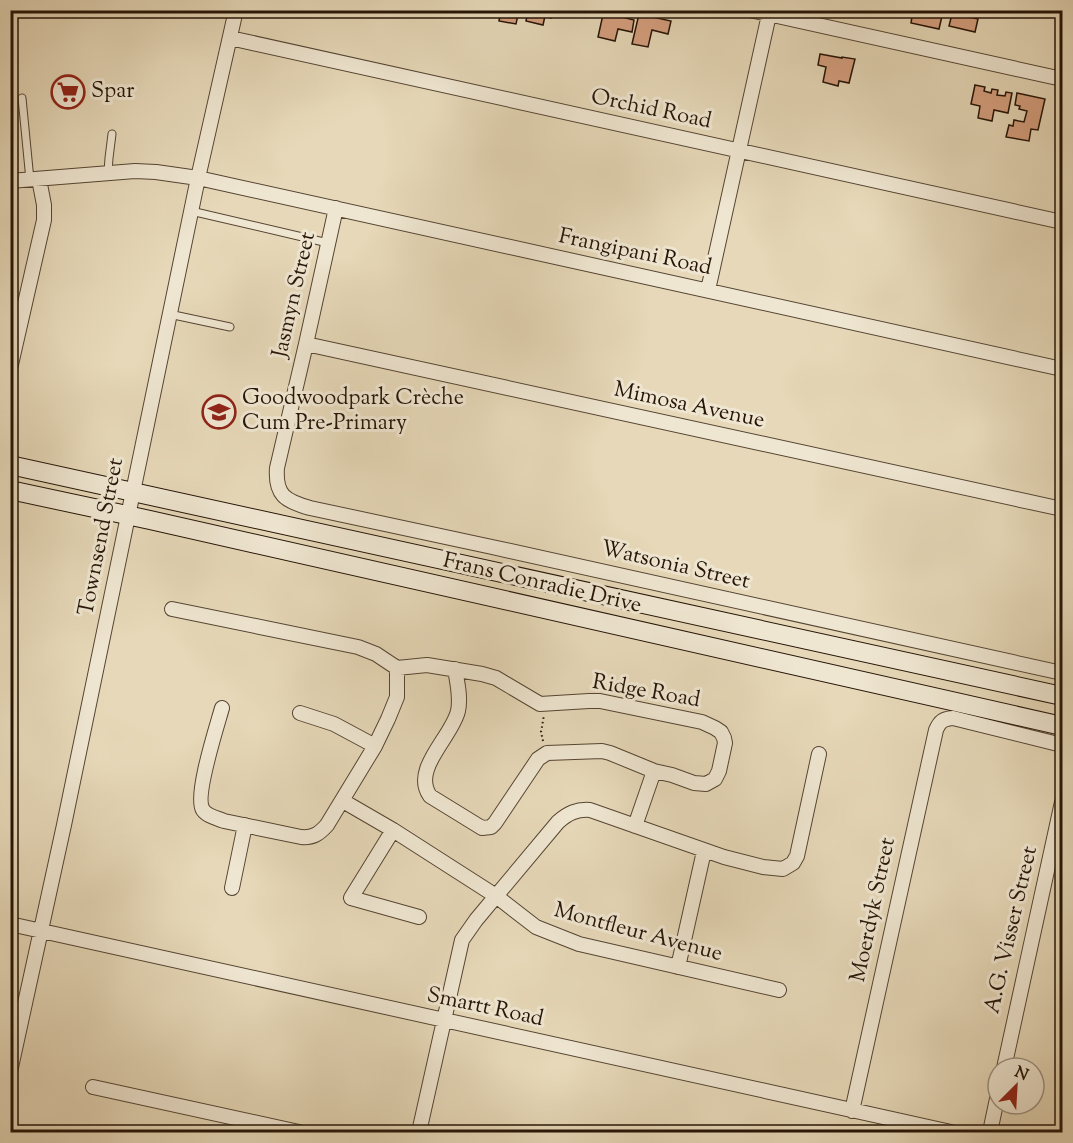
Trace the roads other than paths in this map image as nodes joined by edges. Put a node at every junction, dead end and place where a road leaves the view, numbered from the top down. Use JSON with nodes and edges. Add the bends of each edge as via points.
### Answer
{"nodes":[{"id":1,"x":236,"y":10,"type":"edge"},
{"id":2,"x":750,"y":10,"type":"edge"},
{"id":3,"x":769,"y":13,"type":"edge"},
{"id":4,"x":230,"y":38,"type":"junction"},
{"id":5,"x":1062,"y":80,"type":"edge"},
{"id":6,"x":22,"y":98,"type":"dead end"},
{"id":7,"x":112,"y":134,"type":"dead end"},
{"id":8,"x":739,"y":151,"type":"junction"},
{"id":9,"x":108,"y":172,"type":"junction"},
{"id":10,"x":198,"y":178,"type":"junction"},
{"id":11,"x":35,"y":179,"type":"junction"},
{"id":12,"x":10,"y":181,"type":"edge"},
{"id":13,"x":336,"y":208,"type":"junction"},
{"id":14,"x":191,"y":211,"type":"junction"},
{"id":15,"x":1062,"y":222,"type":"edge"},
{"id":16,"x":328,"y":243,"type":"junction"},
{"id":17,"x":708,"y":291,"type":"junction"},
{"id":18,"x":169,"y":314,"type":"junction"},
{"id":19,"x":230,"y":327,"type":"dead end"},
{"id":20,"x":306,"y":344,"type":"junction"},
{"id":21,"x":10,"y":369,"type":"edge"},
{"id":22,"x":1062,"y":369,"type":"edge"},
{"id":23,"x":10,"y":465,"type":"edge"},
{"id":24,"x":10,"y":490,"type":"edge"},
{"id":25,"x":132,"y":492,"type":"junction"},
{"id":26,"x":281,"y":495,"type":"joint"},
{"id":27,"x":1062,"y":509,"type":"edge"},
{"id":28,"x":129,"y":516,"type":"junction"},
{"id":29,"x":172,"y":609,"type":"dead end"},
{"id":30,"x":397,"y":668,"type":"junction"},
{"id":31,"x":455,"y":669,"type":"junction"},
{"id":32,"x":1062,"y":673,"type":"edge"},
{"id":33,"x":1062,"y":696,"type":"edge"},
{"id":34,"x":222,"y":708,"type":"dead end"},
{"id":35,"x":300,"y":713,"type":"dead end"},
{"id":36,"x":1062,"y":726,"type":"edge"},
{"id":37,"x":375,"y":746,"type":"junction"},
{"id":38,"x":1062,"y":746,"type":"edge"},
{"id":39,"x":819,"y":754,"type":"dead end"},
{"id":40,"x":654,"y":771,"type":"junction"},
{"id":41,"x":342,"y":801,"type":"junction"},
{"id":42,"x":1062,"y":802,"type":"edge"},
{"id":43,"x":245,"y":825,"type":"junction"},
{"id":44,"x":635,"y":826,"type":"junction"},
{"id":45,"x":393,"y":830,"type":"junction"},
{"id":46,"x":704,"y":851,"type":"junction"},
{"id":47,"x":232,"y":888,"type":"dead end"},
{"id":48,"x":496,"y":896,"type":"junction"},
{"id":49,"x":419,"y":917,"type":"dead end"},
{"id":50,"x":10,"y":924,"type":"edge"},
{"id":51,"x":41,"y":930,"type":"junction"},
{"id":52,"x":678,"y":967,"type":"junction"},
{"id":53,"x":779,"y":990,"type":"dead end"},
{"id":54,"x":443,"y":1021,"type":"junction"},
{"id":55,"x":1007,"y":1056,"type":"edge"},
{"id":56,"x":10,"y":1072,"type":"edge"},
{"id":57,"x":93,"y":1087,"type":"dead end"},
{"id":58,"x":852,"y":1111,"type":"junction"},
{"id":59,"x":993,"y":1116,"type":"edge"},
{"id":60,"x":299,"y":1132,"type":"edge"},
{"id":61,"x":419,"y":1132,"type":"edge"},
{"id":62,"x":951,"y":1132,"type":"edge"},
{"id":63,"x":990,"y":1132,"type":"edge"}],
"edges":[{"from":1,"to":4,"type":"street","name":"Townsend Street"},
{"from":2,"to":3,"type":"street"},
{"from":3,"to":5,"type":"street"},
{"from":3,"to":8,"type":"street"},
{"from":4,"to":8,"type":"street","name":"Orchid Road"},
{"from":4,"to":10,"type":"street","name":"Townsend Street"},
{"from":6,"to":11,"type":"lane"},
{"from":7,"to":9,"type":"lane"},
{"from":8,"to":15,"type":"street","name":"Orchid Road"},
{"from":8,"to":17,"type":"street"},
{"from":9,"to":10,"type":"street","name":"Frangipani Road","via":[[146,171]]},
{"from":9,"to":11,"type":"street","name":"Frangipani Road"},
{"from":10,"to":13,"type":"street","name":"Frangipani Road"},
{"from":10,"to":14,"type":"street","name":"Townsend Street"},
{"from":11,"to":12,"type":"street","name":"Frangipani Road"},
{"from":11,"to":21,"type":"street","via":[[44,205],[44,220]]},
{"from":13,"to":16,"type":"street","name":"Jasmyn Street"},
{"from":13,"to":17,"type":"street","name":"Frangipani Road"},
{"from":14,"to":16,"type":"lane"},
{"from":14,"to":18,"type":"street","name":"Townsend Street"},
{"from":16,"to":20,"type":"street","name":"Jasmyn Street"},
{"from":17,"to":22,"type":"street","name":"Frangipani Road"},
{"from":18,"to":19,"type":"lane"},
{"from":18,"to":25,"type":"street","name":"Townsend Street"},
{"from":20,"to":26,"type":"street","name":"Jasmyn Street","via":[[277,468]]},
{"from":20,"to":27,"type":"street","name":"Mimosa Avenue"},
{"from":23,"to":25,"type":"main road","name":"Frans Conradie Drive"},
{"from":24,"to":28,"type":"main road","name":"Frans Conradie Drive"},
{"from":25,"to":28,"type":"street","name":"Townsend Street"},
{"from":25,"to":33,"type":"main road","name":"Frans Conradie Drive"},
{"from":26,"to":32,"type":"street","name":"Watsonia Street","via":[[310,508]]},
{"from":28,"to":36,"type":"main road","name":"Frans Conradie Drive"},
{"from":28,"to":51,"type":"street","name":"Townsend Street"},
{"from":29,"to":30,"type":"street","via":[[358,647]]},
{"from":30,"to":31,"type":"street","via":[[427,665]]},
{"from":30,"to":37,"type":"street","via":[[397,697]]},
{"from":31,"to":40,"type":"street","name":"Ridge Road","via":[[496,678],[543,704],[600,701],[702,722],[721,732],[725,743],[719,771],[711,782],[701,785]]},
{"from":31,"to":40,"type":"street","name":"Ridge Road","via":[[458,713],[424,781],[430,796],[473,824],[491,827],[538,759],[547,753],[602,751]]},
{"from":34,"to":43,"type":"street","via":[[200,802],[203,810],[214,818]]},
{"from":35,"to":37,"type":"street","via":[[334,724]]},
{"from":37,"to":41,"type":"street"},
{"from":38,"to":58,"type":"street","name":"Moerdyk Street","via":[[953,718],[941,720]]},
{"from":39,"to":46,"type":"street","via":[[797,856],[789,866],[764,867]]},
{"from":40,"to":44,"type":"street"},
{"from":41,"to":43,"type":"street","via":[[317,836],[301,837]]},
{"from":41,"to":45,"type":"street","name":"Montfleur Avenue"},
{"from":42,"to":55,"type":"street","name":"A.G. Visser Street"},
{"from":43,"to":47,"type":"street"},
{"from":44,"to":46,"type":"street"},
{"from":44,"to":48,"type":"street","via":[[596,811],[572,812],[558,822]]},
{"from":45,"to":48,"type":"street","name":"Montfleur Avenue"},
{"from":45,"to":49,"type":"street","via":[[351,898]]},
{"from":46,"to":52,"type":"street"},
{"from":48,"to":52,"type":"street","name":"Montfleur Avenue","via":[[533,925],[579,944]]},
{"from":48,"to":54,"type":"street","via":[[462,940]]},
{"from":50,"to":51,"type":"street","name":"Smartt Road"},
{"from":51,"to":54,"type":"street","name":"Smartt Road"},
{"from":51,"to":56,"type":"street","name":"Townsend Street"},
{"from":52,"to":53,"type":"street","name":"Montfleur Avenue"},
{"from":54,"to":58,"type":"street","name":"Smartt Road"},
{"from":54,"to":61,"type":"street"},
{"from":57,"to":60,"type":"street"},
{"from":58,"to":62,"type":"street","name":"Smartt Road"},
{"from":59,"to":63,"type":"street"}]}
